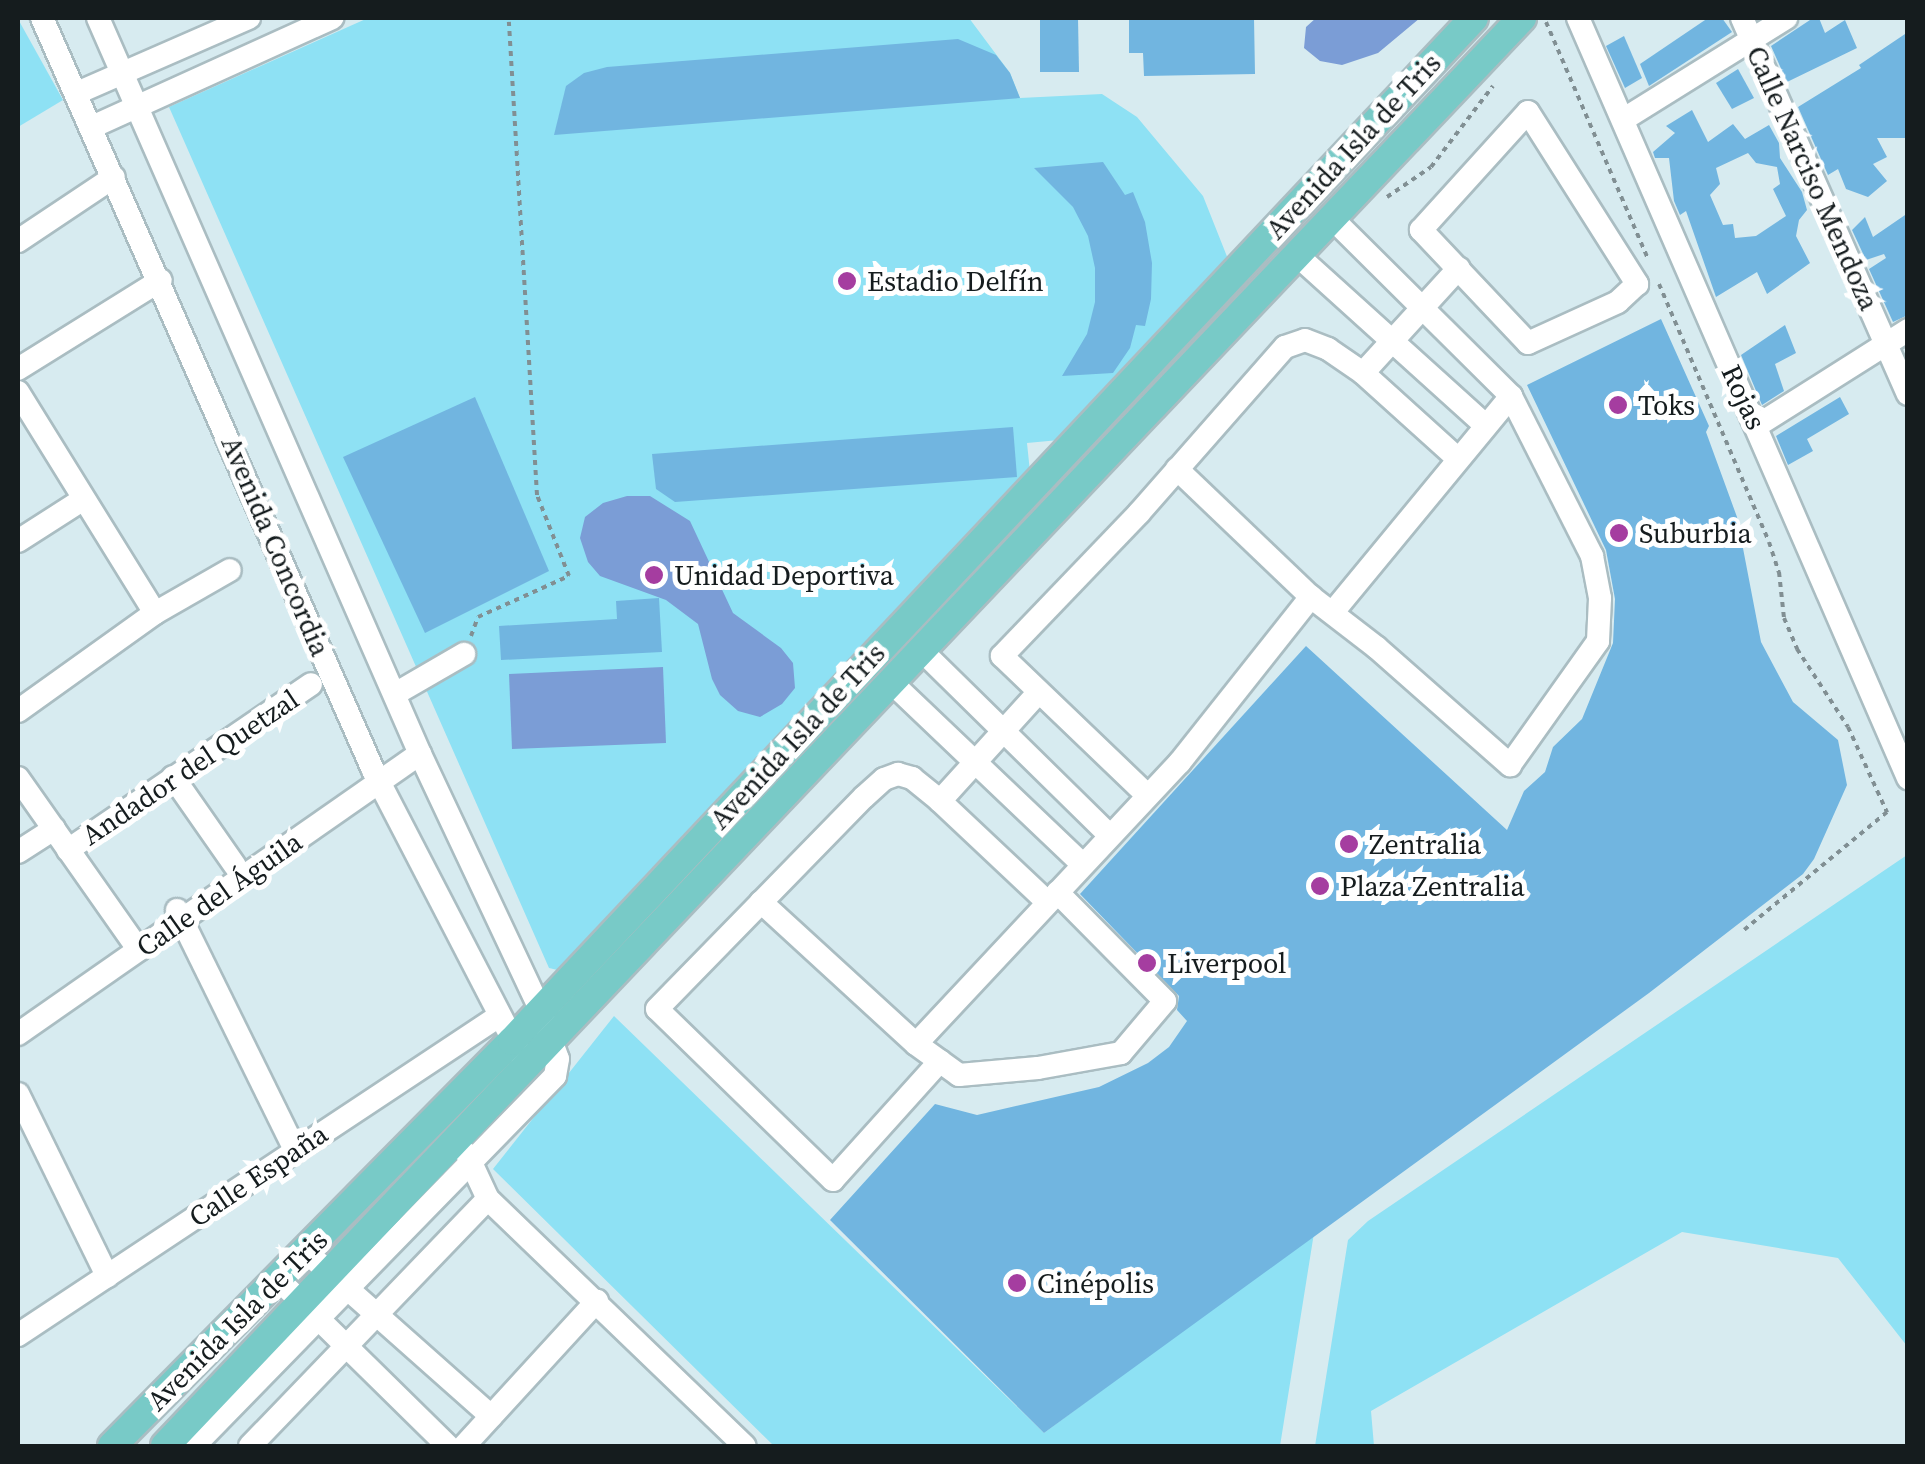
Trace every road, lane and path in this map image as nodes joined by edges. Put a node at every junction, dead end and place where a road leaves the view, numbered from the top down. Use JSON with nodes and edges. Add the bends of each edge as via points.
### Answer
{"nodes":[{"id":1,"x":42,"y":18,"type":"edge"},
{"id":2,"x":98,"y":18,"type":"edge"},
{"id":3,"x":249,"y":18,"type":"edge"},
{"id":4,"x":332,"y":18,"type":"edge"},
{"id":5,"x":1474,"y":18,"type":"edge"},
{"id":6,"x":1522,"y":18,"type":"edge"},
{"id":7,"x":1544,"y":18,"type":"edge"},
{"id":8,"x":1578,"y":18,"type":"edge"},
{"id":9,"x":1786,"y":18,"type":"edge"},
{"id":10,"x":509,"y":22,"type":"dead end"},
{"id":11,"x":1747,"y":28,"type":"edge"},
{"id":12,"x":122,"y":74,"type":"junction"},
{"id":13,"x":77,"y":94,"type":"junction"},
{"id":14,"x":136,"y":105,"type":"junction"},
{"id":15,"x":1624,"y":119,"type":"junction"},
{"id":16,"x":92,"y":126,"type":"junction"},
{"id":17,"x":114,"y":177,"type":"junction"},
{"id":18,"x":1332,"y":218,"type":"junction"},
{"id":19,"x":18,"y":241,"type":"edge"},
{"id":20,"x":1298,"y":256,"type":"junction"},
{"id":21,"x":1459,"y":268,"type":"junction"},
{"id":22,"x":160,"y":280,"type":"junction"},
{"id":23,"x":1422,"y":304,"type":"junction"},
{"id":24,"x":1908,"y":330,"type":"edge"},
{"id":25,"x":1390,"y":340,"type":"junction"},
{"id":26,"x":1886,"y":344,"type":"junction"},
{"id":27,"x":18,"y":369,"type":"edge"},
{"id":28,"x":1363,"y":372,"type":"junction"},
{"id":29,"x":18,"y":392,"type":"edge"},
{"id":30,"x":1908,"y":394,"type":"edge"},
{"id":31,"x":1511,"y":396,"type":"junction"},
{"id":32,"x":1484,"y":424,"type":"junction"},
{"id":33,"x":1758,"y":424,"type":"junction"},
{"id":34,"x":1457,"y":458,"type":"junction"},
{"id":35,"x":1177,"y":469,"type":"junction"},
{"id":36,"x":82,"y":500,"type":"junction"},
{"id":37,"x":18,"y":541,"type":"edge"},
{"id":38,"x":230,"y":570,"type":"dead end"},
{"id":39,"x":1311,"y":597,"type":"junction"},
{"id":40,"x":1332,"y":612,"type":"junction"},
{"id":41,"x":155,"y":614,"type":"junction"},
{"id":42,"x":921,"y":650,"type":"junction"},
{"id":43,"x":464,"y":654,"type":"joint"},
{"id":44,"x":891,"y":682,"type":"junction"},
{"id":45,"x":311,"y":684,"type":"dead end"},
{"id":46,"x":1039,"y":692,"type":"junction"},
{"id":47,"x":395,"y":694,"type":"junction"},
{"id":48,"x":18,"y":711,"type":"edge"},
{"id":49,"x":1004,"y":732,"type":"junction"},
{"id":50,"x":418,"y":748,"type":"junction"},
{"id":51,"x":975,"y":762,"type":"junction"},
{"id":52,"x":376,"y":776,"type":"junction"},
{"id":53,"x":173,"y":777,"type":"junction"},
{"id":54,"x":18,"y":778,"type":"edge"},
{"id":55,"x":1908,"y":778,"type":"edge"},
{"id":56,"x":1146,"y":795,"type":"junction"},
{"id":57,"x":940,"y":800,"type":"junction"},
{"id":58,"x":54,"y":830,"type":"junction"},
{"id":59,"x":1110,"y":836,"type":"junction"},
{"id":60,"x":68,"y":850,"type":"junction"},
{"id":61,"x":18,"y":852,"type":"edge"},
{"id":62,"x":1084,"y":865,"type":"junction"},
{"id":63,"x":235,"y":866,"type":"junction"},
{"id":64,"x":1052,"y":897,"type":"junction"},
{"id":65,"x":760,"y":902,"type":"junction"},
{"id":66,"x":179,"y":914,"type":"junction"},
{"id":67,"x":1744,"y":930,"type":"dead end"},
{"id":68,"x":135,"y":944,"type":"junction"},
{"id":69,"x":540,"y":1009,"type":"junction"},
{"id":70,"x":18,"y":1016,"type":"edge"},
{"id":71,"x":499,"y":1016,"type":"junction"},
{"id":72,"x":18,"y":1034,"type":"edge"},
{"id":73,"x":552,"y":1040,"type":"junction"},
{"id":74,"x":916,"y":1044,"type":"junction"},
{"id":75,"x":519,"y":1054,"type":"junction"},
{"id":76,"x":940,"y":1061,"type":"junction"},
{"id":77,"x":18,"y":1094,"type":"edge"},
{"id":78,"x":460,"y":1136,"type":"junction"},
{"id":79,"x":295,"y":1150,"type":"junction"},
{"id":80,"x":471,"y":1164,"type":"junction"},
{"id":81,"x":488,"y":1199,"type":"junction"},
{"id":82,"x":305,"y":1252,"type":"junction"},
{"id":83,"x":106,"y":1276,"type":"junction"},
{"id":84,"x":278,"y":1279,"type":"junction"},
{"id":85,"x":337,"y":1283,"type":"junction"},
{"id":86,"x":597,"y":1301,"type":"junction"},
{"id":87,"x":309,"y":1311,"type":"junction"},
{"id":88,"x":378,"y":1314,"type":"junction"},
{"id":89,"x":18,"y":1335,"type":"edge"},
{"id":90,"x":346,"y":1347,"type":"junction"},
{"id":91,"x":491,"y":1416,"type":"junction"},
{"id":92,"x":205,"y":1420,"type":"junction"},
{"id":93,"x":112,"y":1446,"type":"edge"},
{"id":94,"x":165,"y":1446,"type":"edge"},
{"id":95,"x":194,"y":1446,"type":"edge"},
{"id":96,"x":250,"y":1446,"type":"edge"},
{"id":97,"x":448,"y":1446,"type":"edge"},
{"id":98,"x":464,"y":1446,"type":"edge"},
{"id":99,"x":745,"y":1446,"type":"edge"}],
"edges":[{"from":1,"to":13,"type":"street","name":"Avenida Concordia"},
{"from":2,"to":12,"type":"street","name":"Avenida Concordia"},
{"from":3,"to":12,"type":"street"},
{"from":4,"to":14,"type":"street"},
{"from":5,"to":69,"type":"main road","name":"Avenida Isla de Tris"},
{"from":6,"to":18,"type":"main road","name":"Avenida Isla de Tris"},
{"from":7,"to":67,"type":"path","via":[[1770,542],[1784,618],[1848,727],[1887,812]]},
{"from":8,"to":15,"type":"street","name":"Rojas"},
{"from":9,"to":11,"type":"street"},
{"from":10,"to":43,"type":"path","via":[[537,495],[570,576],[478,617]]},
{"from":11,"to":15,"type":"street"},
{"from":11,"to":26,"type":"street","name":"Calle Narciso Mendoza"},
{"from":12,"to":13,"type":"street"},
{"from":12,"to":14,"type":"street","name":"Avenida Concordia"},
{"from":13,"to":16,"type":"street","name":"Avenida Concordia"},
{"from":14,"to":16,"type":"street"},
{"from":14,"to":47,"type":"street","name":"Avenida Concordia"},
{"from":15,"to":33,"type":"street","name":"Rojas"},
{"from":16,"to":17,"type":"street","name":"Avenida Concordia"},
{"from":17,"to":19,"type":"street"},
{"from":17,"to":22,"type":"street","name":"Avenida Concordia"},
{"from":18,"to":20,"type":"main road","name":"Avenida Isla de Tris"},
{"from":18,"to":23,"type":"street"},
{"from":20,"to":25,"type":"street"},
{"from":20,"to":42,"type":"main road","name":"Avenida Isla de Tris"},
{"from":21,"to":21,"type":"street","via":[[1528,342],[1618,302],[1637,284],[1528,112],[1421,230]]},
{"from":21,"to":23,"type":"street"},
{"from":22,"to":27,"type":"street"},
{"from":22,"to":52,"type":"street","name":"Avenida Concordia"},
{"from":23,"to":25,"type":"street"},
{"from":23,"to":31,"type":"street"},
{"from":24,"to":26,"type":"street"},
{"from":25,"to":28,"type":"street"},
{"from":25,"to":32,"type":"street"},
{"from":26,"to":30,"type":"street","name":"Calle Narciso Mendoza"},
{"from":26,"to":33,"type":"street"},
{"from":28,"to":34,"type":"street"},
{"from":28,"to":35,"type":"street","via":[[1305,340],[1285,347]]},
{"from":29,"to":36,"type":"street"},
{"from":31,"to":32,"type":"street"},
{"from":31,"to":40,"type":"street","via":[[1592,556],[1600,598],[1598,641],[1510,765]]},
{"from":32,"to":34,"type":"street"},
{"from":33,"to":55,"type":"street","name":"Rojas"},
{"from":34,"to":40,"type":"street"},
{"from":35,"to":39,"type":"street"},
{"from":35,"to":46,"type":"street","via":[[1002,656]]},
{"from":36,"to":37,"type":"street"},
{"from":36,"to":41,"type":"street"},
{"from":38,"to":41,"type":"street"},
{"from":39,"to":40,"type":"street"},
{"from":39,"to":56,"type":"street","via":[[1212,725]]},
{"from":41,"to":48,"type":"street"},
{"from":42,"to":44,"type":"main road","name":"Avenida Isla de Tris"},
{"from":42,"to":49,"type":"street"},
{"from":43,"to":47,"type":"street"},
{"from":44,"to":51,"type":"street"},
{"from":44,"to":73,"type":"main road","name":"Avenida Isla de Tris"},
{"from":45,"to":53,"type":"street","name":"Andador del Quetzal"},
{"from":46,"to":49,"type":"street"},
{"from":46,"to":56,"type":"street"},
{"from":47,"to":50,"type":"street","name":"Avenida Concordia"},
{"from":49,"to":51,"type":"street"},
{"from":49,"to":59,"type":"street"},
{"from":50,"to":52,"type":"street","name":"Calle del Águila"},
{"from":50,"to":69,"type":"street","name":"Avenida Concordia"},
{"from":51,"to":57,"type":"street"},
{"from":51,"to":62,"type":"street"},
{"from":52,"to":63,"type":"street","name":"Calle del Águila"},
{"from":52,"to":66,"type":"street","name":"Calle del Águila"},
{"from":52,"to":71,"type":"street","name":"Avenida Concordia"},
{"from":53,"to":60,"type":"street","name":"Andador del Quetzal"},
{"from":53,"to":63,"type":"street"},
{"from":54,"to":58,"type":"street"},
{"from":56,"to":59,"type":"street"},
{"from":57,"to":64,"type":"street"},
{"from":57,"to":65,"type":"street","via":[[912,778],[884,778]]},
{"from":58,"to":60,"type":"street"},
{"from":58,"to":61,"type":"street","name":"Andador del Quetzal"},
{"from":59,"to":62,"type":"street"},
{"from":60,"to":68,"type":"street"},
{"from":62,"to":64,"type":"street"},
{"from":63,"to":66,"type":"street","name":"Calle del Águila"},
{"from":64,"to":74,"type":"street"},
{"from":64,"to":76,"type":"street","via":[[1164,1001],[1121,1054],[959,1075]]},
{"from":65,"to":74,"type":"street"},
{"from":65,"to":76,"type":"street","via":[[658,1009],[833,1180]]},
{"from":66,"to":68,"type":"street","name":"Calle del Águila"},
{"from":66,"to":79,"type":"street"},
{"from":68,"to":70,"type":"street","name":"Calle del Águila"},
{"from":68,"to":72,"type":"street","name":"Calle del Águila"},
{"from":69,"to":73,"type":"street","name":"Avenida Concordia"},
{"from":69,"to":75,"type":"main road","name":"Avenida Isla de Tris"},
{"from":71,"to":75,"type":"street","name":"Avenida Concordia"},
{"from":71,"to":79,"type":"street","name":"Calle España"},
{"from":73,"to":75,"type":"main road","name":"Avenida Isla de Tris"},
{"from":73,"to":80,"type":"street","via":[[555,1076]]},
{"from":74,"to":76,"type":"street"},
{"from":75,"to":78,"type":"main road","name":"Avenida Isla de Tris"},
{"from":75,"to":82,"type":"main road","name":"Avenida Isla de Tris"},
{"from":77,"to":83,"type":"street"},
{"from":78,"to":80,"type":"street"},
{"from":78,"to":85,"type":"main road","name":"Avenida Isla de Tris"},
{"from":79,"to":83,"type":"street","name":"Calle España"},
{"from":80,"to":81,"type":"street"},
{"from":80,"to":85,"type":"street"},
{"from":81,"to":86,"type":"street"},
{"from":81,"to":88,"type":"street"},
{"from":82,"to":84,"type":"main road","name":"Avenida Isla de Tris"},
{"from":82,"to":85,"type":"street"},
{"from":83,"to":89,"type":"street","name":"Calle España"},
{"from":84,"to":87,"type":"street"},
{"from":84,"to":93,"type":"main road","name":"Avenida Isla de Tris"},
{"from":85,"to":87,"type":"main road","name":"Avenida Isla de Tris"},
{"from":85,"to":88,"type":"street"},
{"from":86,"to":91,"type":"street"},
{"from":86,"to":99,"type":"street"},
{"from":87,"to":90,"type":"street"},
{"from":87,"to":92,"type":"main road","name":"Avenida Isla de Tris"},
{"from":88,"to":90,"type":"street"},
{"from":88,"to":91,"type":"street"},
{"from":90,"to":96,"type":"street"},
{"from":90,"to":97,"type":"street"},
{"from":91,"to":98,"type":"street"},
{"from":92,"to":94,"type":"main road","name":"Avenida Isla de Tris"},
{"from":92,"to":95,"type":"street"}]}
